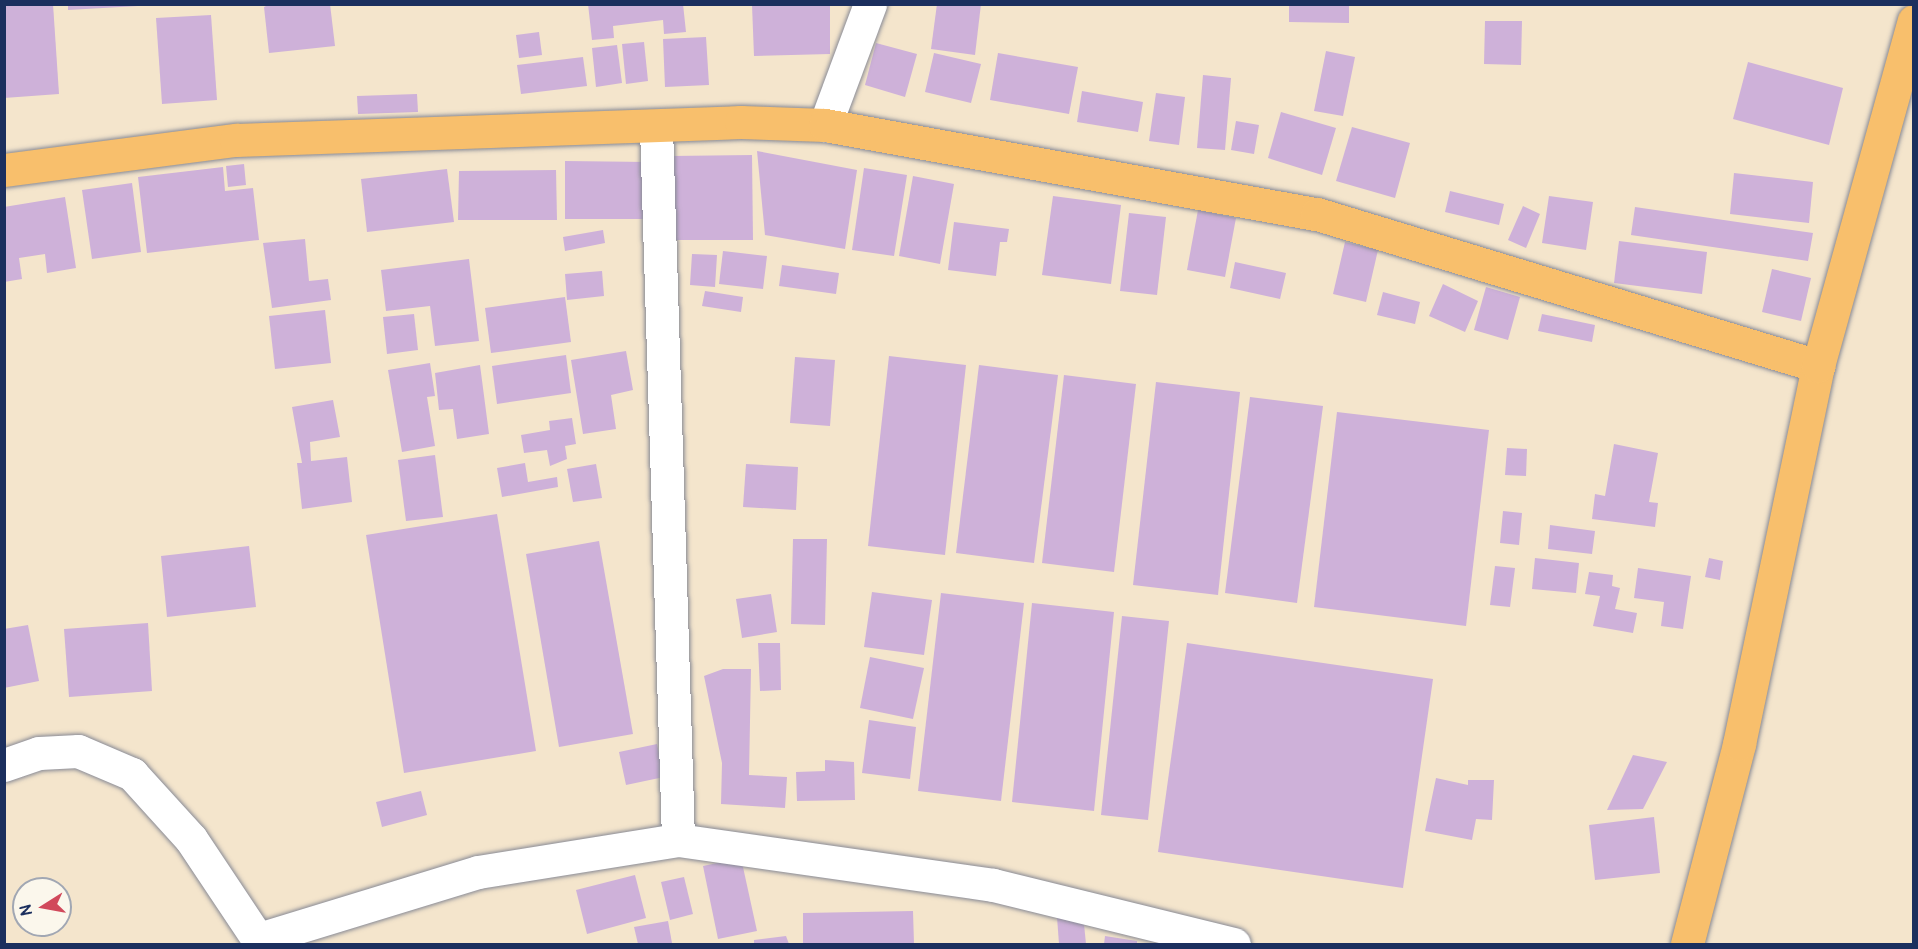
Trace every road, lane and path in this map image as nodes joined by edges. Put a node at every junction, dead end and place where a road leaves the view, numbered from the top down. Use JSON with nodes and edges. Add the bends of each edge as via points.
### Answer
{"nodes":[{"id":1,"x":870,"y":4,"type":"edge"},
{"id":2,"x":1914,"y":21,"type":"edge"},
{"id":3,"x":825,"y":125,"type":"junction"},
{"id":4,"x":656,"y":127,"type":"junction"},
{"id":5,"x":4,"y":170,"type":"edge"},
{"id":6,"x":1818,"y":366,"type":"junction"},
{"id":7,"x":4,"y":765,"type":"edge"},
{"id":8,"x":678,"y":840,"type":"junction"},
{"id":9,"x":260,"y":942,"type":"edge"},
{"id":10,"x":1234,"y":945,"type":"edge"},
{"id":11,"x":1687,"y":945,"type":"edge"}],
"edges":[{"from":1,"to":3,"type":"street"},
{"from":2,"to":6,"type":"main road"},
{"from":3,"to":4,"type":"main road","via":[[741,122]]},
{"from":3,"to":6,"type":"main road","via":[[1317,214]]},
{"from":4,"to":5,"type":"main road","via":[[236,140]]},
{"from":4,"to":8,"type":"street"},
{"from":6,"to":11,"type":"main road","via":[[1738,744]]},
{"from":7,"to":9,"type":"street","via":[[39,753],[78,751],[132,774],[191,839]]},
{"from":8,"to":9,"type":"street","via":[[478,872]]},
{"from":8,"to":10,"type":"street","via":[[993,885]]}]}
